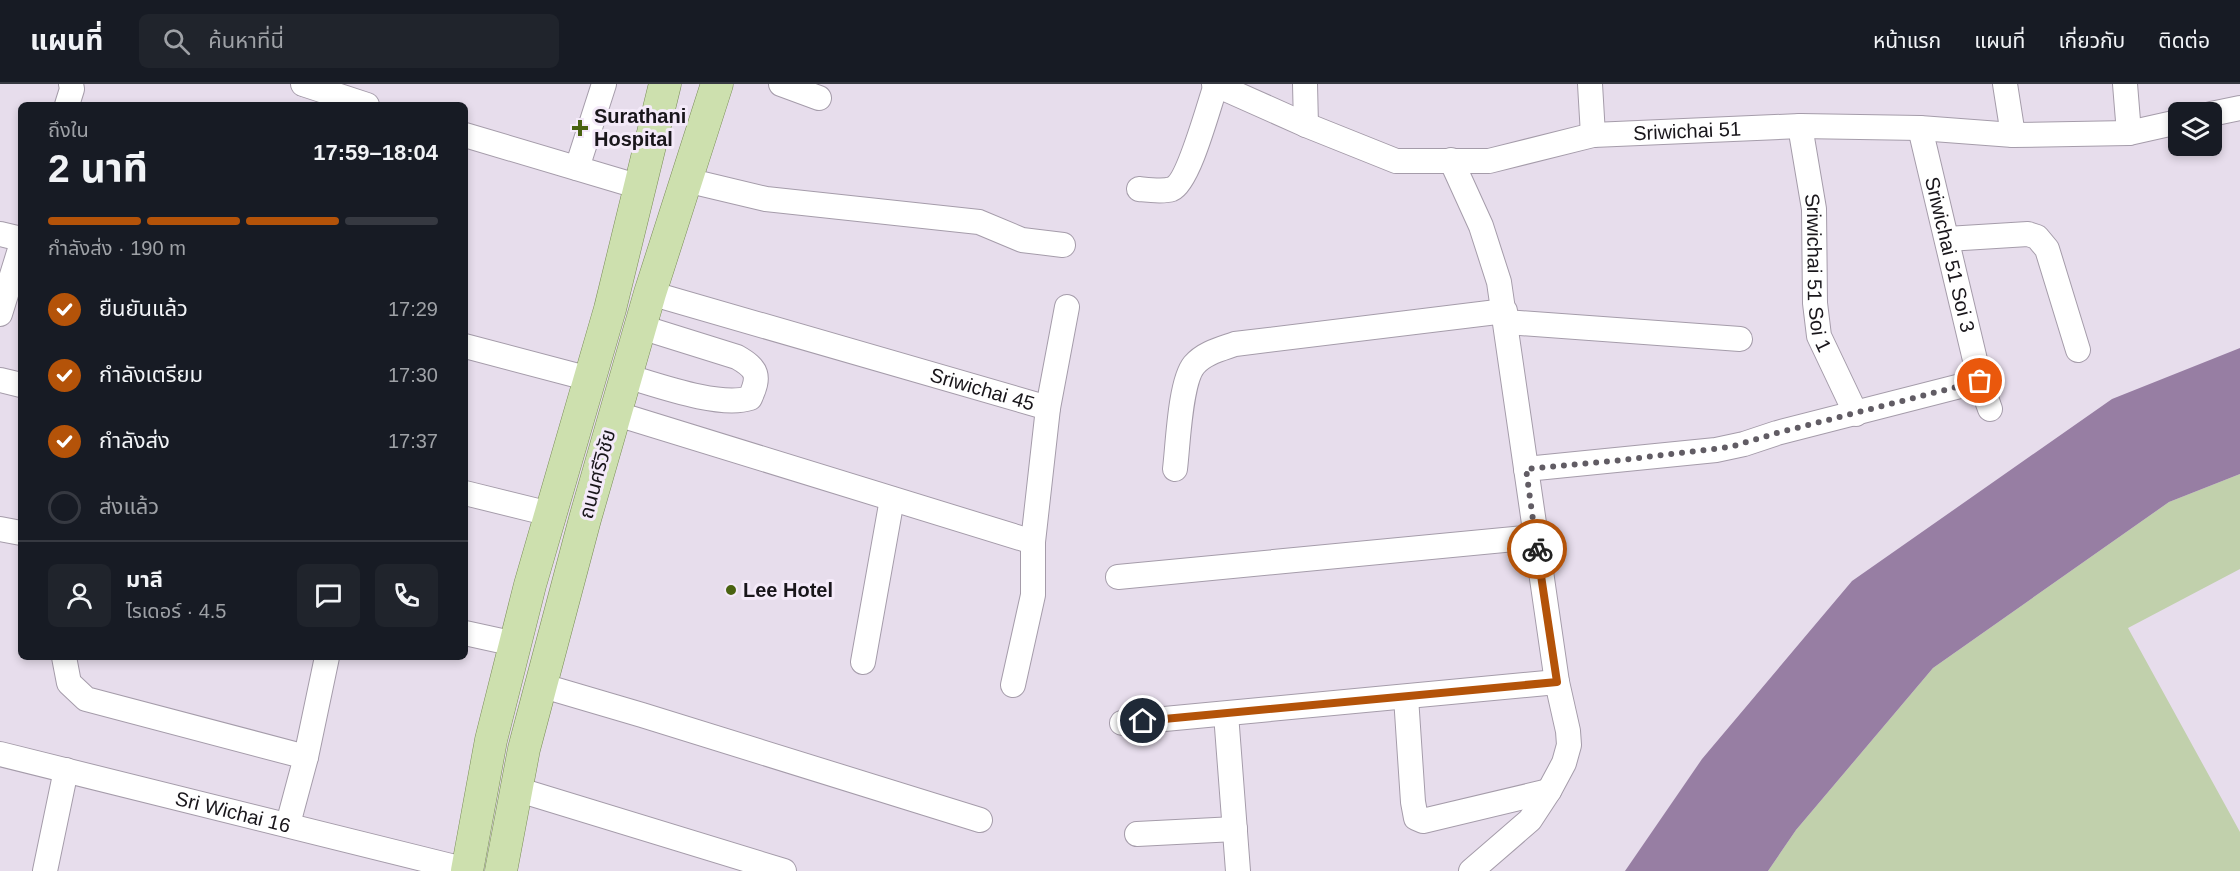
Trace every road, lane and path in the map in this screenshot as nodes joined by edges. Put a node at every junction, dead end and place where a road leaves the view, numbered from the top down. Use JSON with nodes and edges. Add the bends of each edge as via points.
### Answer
{"nodes":[{"id":1,"x":71,"y":84,"type":"edge"},
{"id":2,"x":303,"y":84,"type":"edge"},
{"id":3,"x":604,"y":84,"type":"edge"},
{"id":4,"x":664,"y":84,"type":"edge"},
{"id":5,"x":717,"y":84,"type":"edge"},
{"id":6,"x":781,"y":84,"type":"edge"},
{"id":7,"x":1215,"y":84,"type":"edge"},
{"id":8,"x":1305,"y":84,"type":"edge"},
{"id":9,"x":1590,"y":84,"type":"edge"},
{"id":10,"x":2006,"y":84,"type":"edge"},
{"id":11,"x":2125,"y":84,"type":"edge"},
{"id":12,"x":819,"y":98,"type":"dead end"},
{"id":13,"x":68,"y":102,"type":"edge"},
{"id":14,"x":357,"y":102,"type":"edge"},
{"id":15,"x":2240,"y":108,"type":"edge"},
{"id":16,"x":2222,"y":112,"type":"edge"},
{"id":17,"x":2168,"y":124,"type":"edge"},
{"id":18,"x":1306,"y":125,"type":"junction"},
{"id":19,"x":1800,"y":126,"type":"junction"},
{"id":20,"x":1920,"y":128,"type":"junction"},
{"id":21,"x":2129,"y":133,"type":"junction"},
{"id":22,"x":1593,"y":135,"type":"junction"},
{"id":23,"x":2013,"y":135,"type":"junction"},
{"id":24,"x":468,"y":136,"type":"edge"},
{"id":25,"x":1451,"y":160,"type":"junction"},
{"id":26,"x":577,"y":168,"type":"junction"},
{"id":27,"x":686,"y":180,"type":"junction"},
{"id":28,"x":640,"y":187,"type":"junction"},
{"id":29,"x":1139,"y":189,"type":"dead end"},
{"id":30,"x":0,"y":234,"type":"edge"},
{"id":31,"x":18,"y":238,"type":"edge"},
{"id":32,"x":1947,"y":240,"type":"junction"},
{"id":33,"x":1063,"y":245,"type":"dead end"},
{"id":34,"x":18,"y":256,"type":"edge"},
{"id":35,"x":650,"y":293,"type":"junction"},
{"id":36,"x":1067,"y":307,"type":"dead end"},
{"id":37,"x":0,"y":314,"type":"edge"},
{"id":38,"x":1505,"y":316,"type":"junction"},
{"id":39,"x":641,"y":327,"type":"junction"},
{"id":40,"x":1740,"y":339,"type":"dead end"},
{"id":41,"x":468,"y":347,"type":"edge"},
{"id":42,"x":2078,"y":350,"type":"dead end"},
{"id":43,"x":626,"y":376,"type":"junction"},
{"id":44,"x":590,"y":379,"type":"junction"},
{"id":45,"x":0,"y":380,"type":"edge"},
{"id":46,"x":1980,"y":381,"type":"junction"},
{"id":47,"x":18,"y":384,"type":"edge"},
{"id":48,"x":1048,"y":408,"type":"junction"},
{"id":49,"x":1990,"y":409,"type":"dead end"},
{"id":50,"x":614,"y":413,"type":"junction"},
{"id":51,"x":1856,"y":414,"type":"junction"},
{"id":52,"x":1175,"y":469,"type":"dead end"},
{"id":53,"x":1526,"y":469,"type":"junction"},
{"id":54,"x":468,"y":494,"type":"edge"},
{"id":55,"x":892,"y":499,"type":"junction"},
{"id":56,"x":550,"y":514,"type":"junction"},
{"id":57,"x":0,"y":529,"type":"edge"},
{"id":58,"x":18,"y":532,"type":"edge"},
{"id":59,"x":1535,"y":537,"type":"junction"},
{"id":60,"x":1033,"y":542,"type":"junction"},
{"id":61,"x":1118,"y":577,"type":"dead end"},
{"id":62,"x":468,"y":634,"type":"edge"},
{"id":63,"x":515,"y":644,"type":"junction"},
{"id":64,"x":65,"y":660,"type":"edge"},
{"id":65,"x":326,"y":660,"type":"edge"},
{"id":66,"x":863,"y":662,"type":"dead end"},
{"id":67,"x":1557,"y":682,"type":"junction"},
{"id":68,"x":540,"y":685,"type":"junction"},
{"id":69,"x":1013,"y":685,"type":"dead end"},
{"id":70,"x":1406,"y":697,"type":"junction"},
{"id":71,"x":1226,"y":714,"type":"junction"},
{"id":72,"x":1122,"y":723,"type":"dead end"},
{"id":73,"x":0,"y":754,"type":"edge"},
{"id":74,"x":306,"y":757,"type":"junction"},
{"id":75,"x":66,"y":770,"type":"junction"},
{"id":76,"x":516,"y":789,"type":"junction"},
{"id":77,"x":1549,"y":791,"type":"junction"},
{"id":78,"x":980,"y":820,"type":"dead end"},
{"id":79,"x":288,"y":824,"type":"junction"},
{"id":80,"x":1235,"y":829,"type":"junction"},
{"id":81,"x":1137,"y":834,"type":"dead end"},
{"id":82,"x":467,"y":870,"type":"edge"},
{"id":83,"x":45,"y":871,"type":"edge"},
{"id":84,"x":501,"y":871,"type":"edge"},
{"id":85,"x":784,"y":871,"type":"edge"},
{"id":86,"x":1238,"y":871,"type":"edge"},
{"id":87,"x":1471,"y":871,"type":"edge"}],
"edges":[{"from":1,"to":13,"type":"street"},
{"from":2,"to":14,"type":"street"},
{"from":3,"to":26,"type":"street"},
{"from":4,"to":28,"type":"main road","name":"ถนนศรีวิชัย"},
{"from":5,"to":27,"type":"main road","name":"ถนนศรีวิชัย"},
{"from":6,"to":12,"type":"street"},
{"from":7,"to":18,"type":"street","name":"Sriwichai 51"},
{"from":7,"to":29,"type":"street","via":[[1180,184],[1171,189]]},
{"from":8,"to":18,"type":"street"},
{"from":9,"to":22,"type":"street"},
{"from":10,"to":23,"type":"street"},
{"from":11,"to":21,"type":"street"},
{"from":15,"to":16,"type":"street"},
{"from":17,"to":21,"type":"street","name":"Sriwichai 51"},
{"from":18,"to":25,"type":"street","name":"Sriwichai 51","via":[[1396,161]]},
{"from":19,"to":20,"type":"street","name":"Sriwichai 51"},
{"from":19,"to":22,"type":"street","name":"Sriwichai 51"},
{"from":19,"to":51,"type":"street","name":"Sriwichai 51 Soi 1","via":[[1814,209],[1819,336]]},
{"from":20,"to":23,"type":"street","name":"Sriwichai 51"},
{"from":20,"to":32,"type":"street","name":"Sriwichai 51 Soi 3"},
{"from":21,"to":23,"type":"street","name":"Sriwichai 51"},
{"from":22,"to":25,"type":"street","name":"Sriwichai 51","via":[[1489,161]]},
{"from":24,"to":26,"type":"street"},
{"from":25,"to":38,"type":"street","via":[[1488,246]]},
{"from":26,"to":28,"type":"street"},
{"from":27,"to":33,"type":"street","via":[[766,199],[979,222],[1022,240]]},
{"from":27,"to":35,"type":"main road","name":"ถนนศรีวิชัย"},
{"from":28,"to":44,"type":"main road","name":"ถนนศรีวิชัย"},
{"from":30,"to":31,"type":"street"},
{"from":32,"to":42,"type":"street","via":[[2028,234],[2037,237],[2047,249]]},
{"from":32,"to":46,"type":"street","name":"Sriwichai 51 Soi 3"},
{"from":34,"to":37,"type":"street"},
{"from":35,"to":39,"type":"main road","name":"ถนนศรีวิชัย"},
{"from":35,"to":48,"type":"street","name":"Sriwichai 45"},
{"from":36,"to":48,"type":"street"},
{"from":38,"to":40,"type":"street"},
{"from":38,"to":52,"type":"street","via":[[1235,344],[1209,353],[1194,364],[1186,381]]},
{"from":38,"to":53,"type":"street"},
{"from":39,"to":43,"type":"main road","name":"ถนนศรีวิชัย"},
{"from":39,"to":43,"type":"street","via":[[738,357],[752,365],[756,386],[750,398],[738,401],[715,399]]},
{"from":41,"to":44,"type":"street"},
{"from":43,"to":50,"type":"main road","name":"ถนนศรีวิชัย"},
{"from":44,"to":56,"type":"main road","name":"ถนนศรีวิชัย"},
{"from":45,"to":47,"type":"street"},
{"from":46,"to":49,"type":"street","name":"Sriwichai 51 Soi 3"},
{"from":46,"to":51,"type":"street"},
{"from":48,"to":60,"type":"street","name":"Sriwichai 45"},
{"from":50,"to":55,"type":"street"},
{"from":50,"to":68,"type":"main road","name":"ถนนศรีวิชัย"},
{"from":51,"to":53,"type":"street","via":[[1716,450]]},
{"from":53,"to":59,"type":"street"},
{"from":54,"to":56,"type":"street"},
{"from":55,"to":60,"type":"street"},
{"from":55,"to":66,"type":"street"},
{"from":56,"to":63,"type":"main road","name":"ถนนศรีวิชัย"},
{"from":57,"to":58,"type":"street"},
{"from":59,"to":61,"type":"street"},
{"from":59,"to":67,"type":"street"},
{"from":60,"to":69,"type":"street","name":"Sriwichai 45","via":[[1033,595]]},
{"from":62,"to":63,"type":"street"},
{"from":63,"to":82,"type":"main road","name":"ถนนศรีวิชัย","via":[[491,740]]},
{"from":64,"to":74,"type":"street","via":[[69,682],[86,699]]},
{"from":65,"to":74,"type":"street"},
{"from":67,"to":70,"type":"street"},
{"from":67,"to":77,"type":"street","via":[[1569,745]]},
{"from":68,"to":76,"type":"main road","name":"ถนนศรีวิชัย"},
{"from":68,"to":78,"type":"street"},
{"from":70,"to":71,"type":"street"},
{"from":70,"to":77,"type":"street","via":[[1416,818],[1423,821]]},
{"from":71,"to":72,"type":"street"},
{"from":71,"to":80,"type":"street"},
{"from":73,"to":75,"type":"street","name":"Sri Wichai 16"},
{"from":74,"to":79,"type":"street"},
{"from":75,"to":79,"type":"street","name":"Sri Wichai 16"},
{"from":75,"to":83,"type":"street"},
{"from":76,"to":84,"type":"main road","name":"ถนนศรีวิชัย"},
{"from":76,"to":85,"type":"street"},
{"from":77,"to":87,"type":"street","via":[[1530,820]]},
{"from":79,"to":82,"type":"street","name":"Sri Wichai 16"},
{"from":80,"to":81,"type":"street"},
{"from":80,"to":86,"type":"street"}]}
